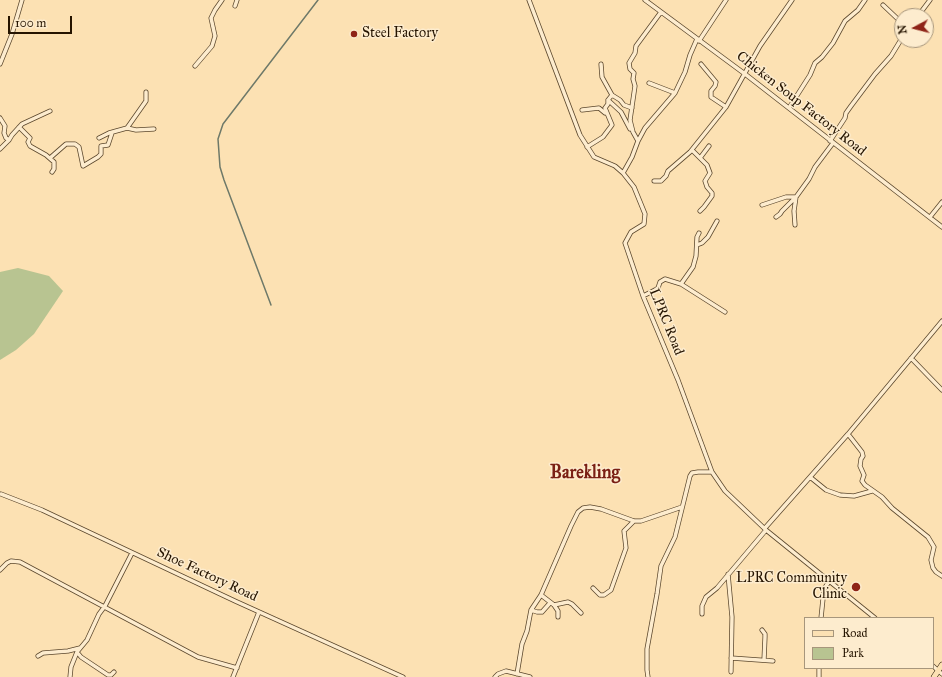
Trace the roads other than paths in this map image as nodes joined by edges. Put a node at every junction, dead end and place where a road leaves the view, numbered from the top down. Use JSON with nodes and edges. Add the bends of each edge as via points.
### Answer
{"nodes":[{"id":1,"x":222,"y":0,"type":"edge"},
{"id":2,"x":236,"y":0,"type":"edge"},
{"id":3,"x":529,"y":0,"type":"edge"},
{"id":4,"x":645,"y":0,"type":"edge"},
{"id":5,"x":726,"y":0,"type":"edge"},
{"id":6,"x":792,"y":0,"type":"edge"},
{"id":7,"x":865,"y":0,"type":"edge"},
{"id":8,"x":20,"y":1,"type":"edge"},
{"id":9,"x":883,"y":5,"type":"dead end"},
{"id":10,"x":235,"y":6,"type":"dead end"},
{"id":11,"x":662,"y":12,"type":"junction"},
{"id":12,"x":894,"y":15,"type":"edge"},
{"id":13,"x":698,"y":40,"type":"junction"},
{"id":14,"x":896,"y":48,"type":"edge"},
{"id":15,"x":0,"y":64,"type":"edge"},
{"id":16,"x":601,"y":64,"type":"dead end"},
{"id":17,"x":701,"y":64,"type":"dead end"},
{"id":18,"x":195,"y":66,"type":"dead end"},
{"id":19,"x":745,"y":74,"type":"junction"},
{"id":20,"x":649,"y":83,"type":"dead end"},
{"id":21,"x":146,"y":92,"type":"dead end"},
{"id":22,"x":674,"y":93,"type":"junction"},
{"id":23,"x":612,"y":95,"type":"junction"},
{"id":24,"x":608,"y":100,"type":"junction"},
{"id":25,"x":726,"y":107,"type":"junction"},
{"id":26,"x":632,"y":108,"type":"junction"},
{"id":27,"x":789,"y":108,"type":"junction"},
{"id":28,"x":582,"y":110,"type":"dead end"},
{"id":29,"x":50,"y":111,"type":"dead end"},
{"id":30,"x":607,"y":113,"type":"junction"},
{"id":31,"x":0,"y":118,"type":"edge"},
{"id":32,"x":19,"y":127,"type":"junction"},
{"id":33,"x":127,"y":128,"type":"junction"},
{"id":34,"x":154,"y":129,"type":"dead end"},
{"id":35,"x":112,"y":133,"type":"junction"},
{"id":36,"x":99,"y":138,"type":"dead end"},
{"id":37,"x":637,"y":139,"type":"junction"},
{"id":38,"x":9,"y":140,"type":"junction"},
{"id":39,"x":832,"y":142,"type":"junction"},
{"id":40,"x":709,"y":146,"type":"dead end"},
{"id":41,"x":587,"y":147,"type":"junction"},
{"id":42,"x":0,"y":149,"type":"edge"},
{"id":43,"x":692,"y":150,"type":"junction"},
{"id":44,"x":50,"y":158,"type":"junction"},
{"id":45,"x":700,"y":158,"type":"junction"},
{"id":46,"x":52,"y":172,"type":"dead end"},
{"id":47,"x":623,"y":173,"type":"junction"},
{"id":48,"x":654,"y":181,"type":"dead end"},
{"id":49,"x":796,"y":197,"type":"junction"},
{"id":50,"x":942,"y":202,"type":"edge"},
{"id":51,"x":762,"y":205,"type":"dead end"},
{"id":52,"x":700,"y":210,"type":"dead end"},
{"id":53,"x":776,"y":217,"type":"dead end"},
{"id":54,"x":930,"y":217,"type":"junction"},
{"id":55,"x":717,"y":221,"type":"dead end"},
{"id":56,"x":795,"y":225,"type":"dead end"},
{"id":57,"x":942,"y":227,"type":"edge"},
{"id":58,"x":699,"y":233,"type":"dead end"},
{"id":59,"x":697,"y":245,"type":"junction"},
{"id":60,"x":682,"y":284,"type":"junction"},
{"id":61,"x":643,"y":296,"type":"junction"},
{"id":62,"x":725,"y":312,"type":"dead end"},
{"id":63,"x":942,"y":321,"type":"edge"},
{"id":64,"x":911,"y":358,"type":"junction"},
{"id":65,"x":942,"y":390,"type":"edge"},
{"id":66,"x":848,"y":434,"type":"junction"},
{"id":67,"x":712,"y":472,"type":"junction"},
{"id":68,"x":810,"y":477,"type":"junction"},
{"id":69,"x":872,"y":491,"type":"junction"},
{"id":70,"x":1,"y":494,"type":"edge"},
{"id":71,"x":682,"y":507,"type":"junction"},
{"id":72,"x":634,"y":521,"type":"junction"},
{"id":73,"x":766,"y":529,"type":"junction"},
{"id":74,"x":132,"y":553,"type":"junction"},
{"id":75,"x":0,"y":570,"type":"edge"},
{"id":76,"x":728,"y":574,"type":"junction"},
{"id":77,"x":942,"y":576,"type":"edge"},
{"id":78,"x":830,"y":580,"type":"junction"},
{"id":79,"x":593,"y":588,"type":"dead end"},
{"id":80,"x":541,"y":595,"type":"junction"},
{"id":81,"x":552,"y":604,"type":"junction"},
{"id":82,"x":105,"y":606,"type":"junction"},
{"id":83,"x":531,"y":610,"type":"junction"},
{"id":84,"x":259,"y":612,"type":"junction"},
{"id":85,"x":582,"y":613,"type":"dead end"},
{"id":86,"x":702,"y":614,"type":"dead end"},
{"id":87,"x":558,"y":617,"type":"dead end"},
{"id":88,"x":821,"y":617,"type":"edge"},
{"id":89,"x":874,"y":617,"type":"edge"},
{"id":90,"x":762,"y":630,"type":"dead end"},
{"id":91,"x":80,"y":648,"type":"junction"},
{"id":92,"x":77,"y":652,"type":"junction"},
{"id":93,"x":38,"y":656,"type":"dead end"},
{"id":94,"x":730,"y":658,"type":"junction"},
{"id":95,"x":764,"y":660,"type":"junction"},
{"id":96,"x":773,"y":660,"type":"dead end"},
{"id":97,"x":942,"y":665,"type":"edge"},
{"id":98,"x":236,"y":668,"type":"junction"},
{"id":99,"x":114,"y":672,"type":"dead end"},
{"id":100,"x":731,"y":672,"type":"dead end"},
{"id":101,"x":940,"y":672,"type":"edge"},
{"id":102,"x":517,"y":674,"type":"junction"},
{"id":103,"x":70,"y":677,"type":"edge"},
{"id":104,"x":233,"y":677,"type":"edge"},
{"id":105,"x":403,"y":677,"type":"edge"},
{"id":106,"x":495,"y":677,"type":"edge"},
{"id":107,"x":530,"y":677,"type":"edge"},
{"id":108,"x":648,"y":677,"type":"edge"},
{"id":109,"x":934,"y":677,"type":"edge"}],
"edges":[{"from":1,"to":18,"type":"street","via":[[212,18],[215,36],[212,46]]},
{"from":2,"to":10,"type":"street"},
{"from":3,"to":41,"type":"street","name":"LPRC Road","via":[[580,135]]},
{"from":4,"to":11,"type":"street","name":"Chicken Soup Factory Road"},
{"from":5,"to":13,"type":"street"},
{"from":6,"to":19,"type":"street","via":[[760,46]]},
{"from":7,"to":27,"type":"street","via":[[845,21],[822,57],[815,63]]},
{"from":8,"to":15,"type":"street","via":[[12,34]]},
{"from":9,"to":12,"type":"street"},
{"from":11,"to":13,"type":"street","name":"Chicken Soup Factory Road"},
{"from":11,"to":26,"type":"street","via":[[636,46],[629,63],[634,73],[635,86]]},
{"from":13,"to":19,"type":"street","name":"Chicken Soup Factory Road"},
{"from":13,"to":22,"type":"street"},
{"from":14,"to":39,"type":"street","via":[[846,113]]},
{"from":16,"to":23,"type":"street","via":[[602,77]]},
{"from":17,"to":25,"type":"street","via":[[716,82],[710,92],[711,97]]},
{"from":19,"to":25,"type":"street"},
{"from":19,"to":27,"type":"street","name":"Chicken Soup Factory Road"},
{"from":20,"to":22,"type":"street"},
{"from":21,"to":33,"type":"street","via":[[146,101]]},
{"from":22,"to":37,"type":"street"},
{"from":23,"to":24,"type":"street"},
{"from":23,"to":26,"type":"street"},
{"from":24,"to":30,"type":"street"},
{"from":24,"to":37,"type":"street","via":[[621,112],[632,135]]},
{"from":25,"to":43,"type":"street"},
{"from":26,"to":37,"type":"street","via":[[630,120]]},
{"from":27,"to":39,"type":"street","name":"Chicken Soup Factory Road"},
{"from":28,"to":30,"type":"street","via":[[599,108]]},
{"from":29,"to":32,"type":"street"},
{"from":30,"to":41,"type":"street","via":[[612,125],[604,137]]},
{"from":31,"to":38,"type":"street","via":[[5,126],[6,138]]},
{"from":32,"to":38,"type":"street"},
{"from":32,"to":44,"type":"street","via":[[30,138],[30,146]]},
{"from":33,"to":34,"type":"street"},
{"from":33,"to":35,"type":"street"},
{"from":35,"to":36,"type":"street"},
{"from":35,"to":44,"type":"street","via":[[108,145],[101,146],[101,154],[83,166],[79,147],[75,144],[66,144]]},
{"from":37,"to":47,"type":"street","via":[[632,158]]},
{"from":38,"to":42,"type":"street"},
{"from":39,"to":49,"type":"street"},
{"from":39,"to":54,"type":"street","name":"Chicken Soup Factory Road"},
{"from":40,"to":45,"type":"street"},
{"from":41,"to":47,"type":"street","name":"LPRC Road","via":[[594,156]]},
{"from":43,"to":45,"type":"street"},
{"from":43,"to":48,"type":"street","via":[[668,171],[662,181]]},
{"from":44,"to":46,"type":"street","via":[[55,165]]},
{"from":45,"to":52,"type":"street","via":[[710,173],[705,181],[712,195]]},
{"from":47,"to":61,"type":"street","name":"LPRC Road","via":[[634,187],[645,214],[644,224],[630,232],[625,243]]},
{"from":49,"to":51,"type":"street","via":[[786,196]]},
{"from":49,"to":53,"type":"street"},
{"from":49,"to":56,"type":"street"},
{"from":50,"to":54,"type":"street"},
{"from":54,"to":57,"type":"street","name":"Chicken Soup Factory Road"},
{"from":55,"to":59,"type":"street","via":[[708,237]]},
{"from":58,"to":59,"type":"street"},
{"from":59,"to":60,"type":"street","via":[[693,267]]},
{"from":60,"to":61,"type":"street","via":[[665,279],[655,290]]},
{"from":60,"to":62,"type":"street"},
{"from":61,"to":67,"type":"street","name":"LPRC Road"},
{"from":63,"to":64,"type":"street"},
{"from":64,"to":65,"type":"street"},
{"from":64,"to":66,"type":"street"},
{"from":66,"to":68,"type":"street"},
{"from":66,"to":69,"type":"street","via":[[862,452],[862,481]]},
{"from":67,"to":71,"type":"street","via":[[692,474]]},
{"from":67,"to":73,"type":"street","name":"LPRC Road","via":[[725,491]]},
{"from":68,"to":69,"type":"street","via":[[826,490],[840,495],[854,496]]},
{"from":68,"to":73,"type":"street"},
{"from":69,"to":77,"type":"street","via":[[928,537],[934,547],[931,560],[933,568]]},
{"from":70,"to":74,"type":"street","name":"Shoe Factory Road","via":[[42,510]]},
{"from":71,"to":72,"type":"street"},
{"from":71,"to":108,"type":"street","via":[[675,538],[661,566],[647,649]]},
{"from":72,"to":79,"type":"street","via":[[624,531],[626,548],[611,590],[600,595]]},
{"from":72,"to":80,"type":"street","via":[[590,507],[583,508],[571,526]]},
{"from":73,"to":76,"type":"street"},
{"from":73,"to":78,"type":"street","name":"LPRC Road"},
{"from":74,"to":82,"type":"street"},
{"from":74,"to":84,"type":"street","name":"Shoe Factory Road"},
{"from":75,"to":82,"type":"street","via":[[11,561],[20,562]]},
{"from":76,"to":86,"type":"street","via":[[704,600]]},
{"from":76,"to":94,"type":"street","via":[[732,617]]},
{"from":78,"to":88,"type":"street","via":[[824,589]]},
{"from":78,"to":89,"type":"street","name":"LPRC Road"},
{"from":80,"to":81,"type":"street"},
{"from":80,"to":83,"type":"street"},
{"from":81,"to":83,"type":"street","via":[[542,612]]},
{"from":81,"to":85,"type":"street","via":[[568,602]]},
{"from":81,"to":87,"type":"street","via":[[558,611]]},
{"from":82,"to":91,"type":"street"},
{"from":82,"to":98,"type":"street","via":[[198,657]]},
{"from":83,"to":102,"type":"street"},
{"from":84,"to":98,"type":"street"},
{"from":84,"to":105,"type":"street","name":"Shoe Factory Road"},
{"from":90,"to":95,"type":"street","via":[[765,638]]},
{"from":91,"to":92,"type":"street"},
{"from":91,"to":93,"type":"street","via":[[43,653]]},
{"from":92,"to":99,"type":"street","via":[[108,675]]},
{"from":92,"to":103,"type":"street"},
{"from":94,"to":95,"type":"street"},
{"from":94,"to":100,"type":"street"},
{"from":95,"to":96,"type":"street"},
{"from":97,"to":101,"type":"main road"},
{"from":98,"to":104,"type":"street"},
{"from":101,"to":109,"type":"main road"},
{"from":102,"to":106,"type":"street","via":[[506,672]]},
{"from":102,"to":107,"type":"street"}]}
